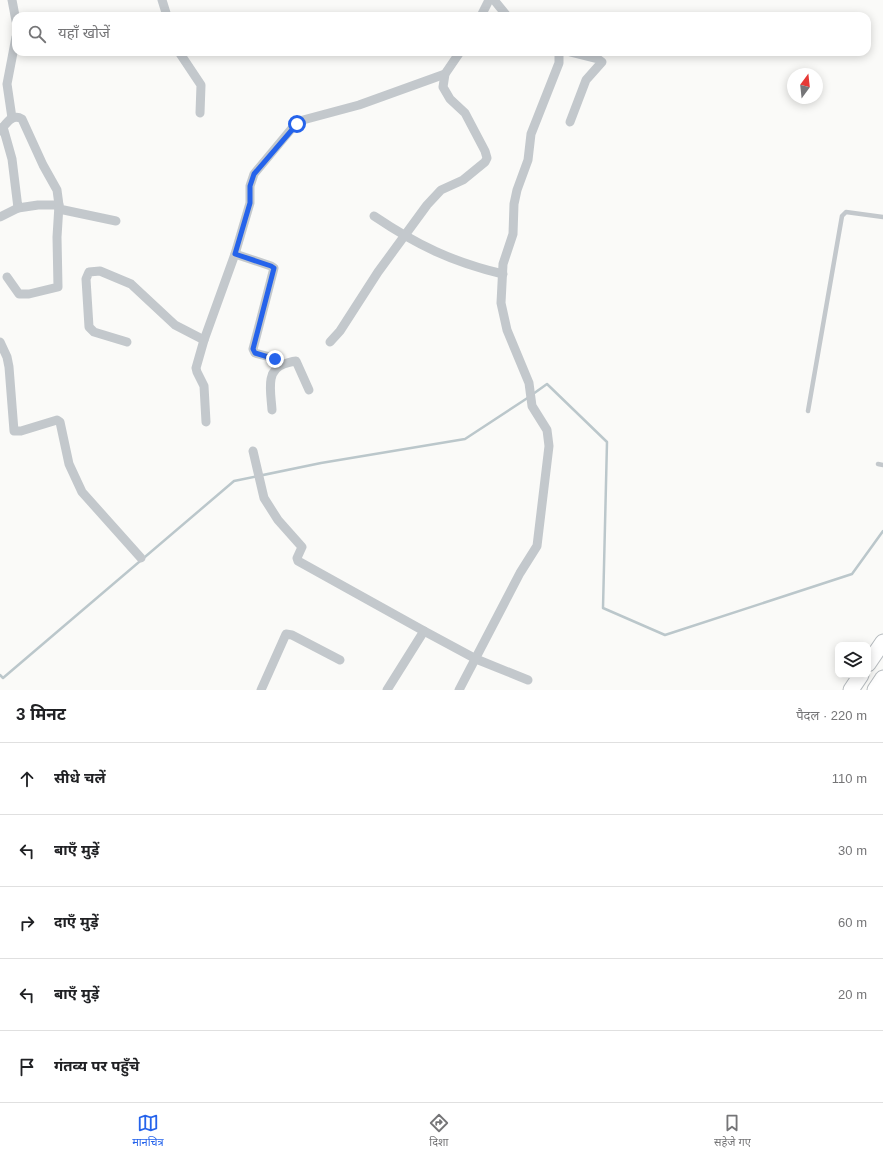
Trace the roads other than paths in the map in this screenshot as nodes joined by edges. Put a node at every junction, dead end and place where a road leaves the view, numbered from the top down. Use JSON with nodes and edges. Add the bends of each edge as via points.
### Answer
{"nodes":[{"id":1,"x":12,"y":0,"type":"edge"},
{"id":2,"x":162,"y":0,"type":"edge"},
{"id":3,"x":489,"y":0,"type":"edge"},
{"id":4,"x":494,"y":0,"type":"edge"},
{"id":5,"x":14,"y":12,"type":"edge"},
{"id":6,"x":165,"y":12,"type":"edge"},
{"id":7,"x":484,"y":12,"type":"edge"},
{"id":8,"x":504,"y":12,"type":"edge"},
{"id":9,"x":12,"y":56,"type":"edge"},
{"id":10,"x":182,"y":56,"type":"edge"},
{"id":11,"x":457,"y":56,"type":"edge"},
{"id":12,"x":559,"y":56,"type":"edge"},
{"id":13,"x":587,"y":56,"type":"edge"},
{"id":14,"x":444,"y":74,"type":"junction"},
{"id":15,"x":200,"y":113,"type":"dead end"},
{"id":16,"x":12,"y":118,"type":"junction"},
{"id":17,"x":570,"y":122,"type":"dead end"},
{"id":18,"x":2,"y":129,"type":"edge"},
{"id":19,"x":59,"y":207,"type":"junction"},
{"id":20,"x":18,"y":208,"type":"junction"},
{"id":21,"x":374,"y":216,"type":"dead end"},
{"id":22,"x":0,"y":217,"type":"edge"},
{"id":23,"x":883,"y":217,"type":"edge"},
{"id":24,"x":116,"y":221,"type":"dead end"},
{"id":25,"x":404,"y":236,"type":"junction"},
{"id":26,"x":235,"y":254,"type":"junction"},
{"id":27,"x":502,"y":274,"type":"junction"},
{"id":28,"x":7,"y":277,"type":"dead end"},
{"id":29,"x":204,"y":340,"type":"junction"},
{"id":30,"x":0,"y":342,"type":"edge"},
{"id":31,"x":128,"y":342,"type":"dead end"},
{"id":32,"x":330,"y":342,"type":"dead end"},
{"id":33,"x":278,"y":366,"type":"junction"},
{"id":34,"x":309,"y":390,"type":"dead end"},
{"id":35,"x":272,"y":410,"type":"dead end"},
{"id":36,"x":808,"y":411,"type":"dead end"},
{"id":37,"x":206,"y":422,"type":"dead end"},
{"id":38,"x":253,"y":451,"type":"dead end"},
{"id":39,"x":878,"y":464,"type":"dead end"},
{"id":40,"x":883,"y":465,"type":"edge"},
{"id":41,"x":141,"y":558,"type":"dead end"},
{"id":42,"x":424,"y":630,"type":"junction"},
{"id":43,"x":883,"y":642,"type":"edge"},
{"id":44,"x":476,"y":659,"type":"junction"},
{"id":45,"x":340,"y":660,"type":"dead end"},
{"id":46,"x":871,"y":660,"type":"edge"},
{"id":47,"x":859,"y":678,"type":"edge"},
{"id":48,"x":883,"y":678,"type":"edge"},
{"id":49,"x":528,"y":680,"type":"dead end"},
{"id":50,"x":261,"y":690,"type":"edge"},
{"id":51,"x":387,"y":690,"type":"edge"},
{"id":52,"x":459,"y":690,"type":"edge"},
{"id":53,"x":851,"y":690,"type":"edge"},
{"id":54,"x":875,"y":690,"type":"edge"}],
"edges":[{"from":1,"to":5,"type":"street"},
{"from":2,"to":6,"type":"street"},
{"from":3,"to":7,"type":"street"},
{"from":4,"to":8,"type":"street"},
{"from":9,"to":16,"type":"street","via":[[7,84]]},
{"from":10,"to":15,"type":"street","via":[[201,85]]},
{"from":11,"to":14,"type":"street"},
{"from":12,"to":27,"type":"street","via":[[559,63],[529,142],[528,160],[515,199],[513,234]]},
{"from":13,"to":17,"type":"street","via":[[600,59],[602,62],[586,80]]},
{"from":14,"to":25,"type":"street","via":[[442,82],[445,92],[465,113],[485,151],[486,158],[463,180],[441,190]]},
{"from":14,"to":26,"type":"street","via":[[297,124],[250,180],[250,203]]},
{"from":16,"to":18,"type":"street"},
{"from":16,"to":19,"type":"street","via":[[20,118],[24,122],[43,165],[56,186]]},
{"from":18,"to":20,"type":"street","via":[[12,159]]},
{"from":19,"to":20,"type":"street","via":[[38,205]]},
{"from":19,"to":24,"type":"street"},
{"from":19,"to":28,"type":"street","via":[[58,288],[19,294]]},
{"from":20,"to":22,"type":"street"},
{"from":21,"to":25,"type":"street"},
{"from":23,"to":36,"type":"lane","via":[[846,212],[842,216]]},
{"from":25,"to":27,"type":"street","via":[[460,263]]},
{"from":25,"to":32,"type":"street"},
{"from":26,"to":29,"type":"street"},
{"from":26,"to":33,"type":"street","via":[[274,268],[253,349],[255,353],[274,358]]},
{"from":27,"to":44,"type":"street","via":[[503,319],[529,383],[532,406],[547,430],[549,446],[539,541]]},
{"from":29,"to":31,"type":"street","via":[[175,325],[132,284],[100,272],[89,272],[86,279],[88,327],[94,332]]},
{"from":29,"to":37,"type":"street","via":[[196,370],[204,386]]},
{"from":30,"to":41,"type":"street","via":[[9,366],[14,431],[56,420],[60,422],[69,464],[82,492]]},
{"from":33,"to":34,"type":"street","via":[[296,361]]},
{"from":33,"to":35,"type":"street","via":[[273,370],[271,380]]},
{"from":38,"to":42,"type":"street","via":[[264,498],[278,520],[302,547],[298,561]]},
{"from":39,"to":40,"type":"lane"},
{"from":42,"to":44,"type":"street"},
{"from":42,"to":51,"type":"street"},
{"from":43,"to":46,"type":"main road"},
{"from":44,"to":49,"type":"street"},
{"from":44,"to":52,"type":"street"},
{"from":45,"to":50,"type":"street","via":[[286,634]]},
{"from":47,"to":53,"type":"main road"},
{"from":48,"to":54,"type":"main road"}]}
